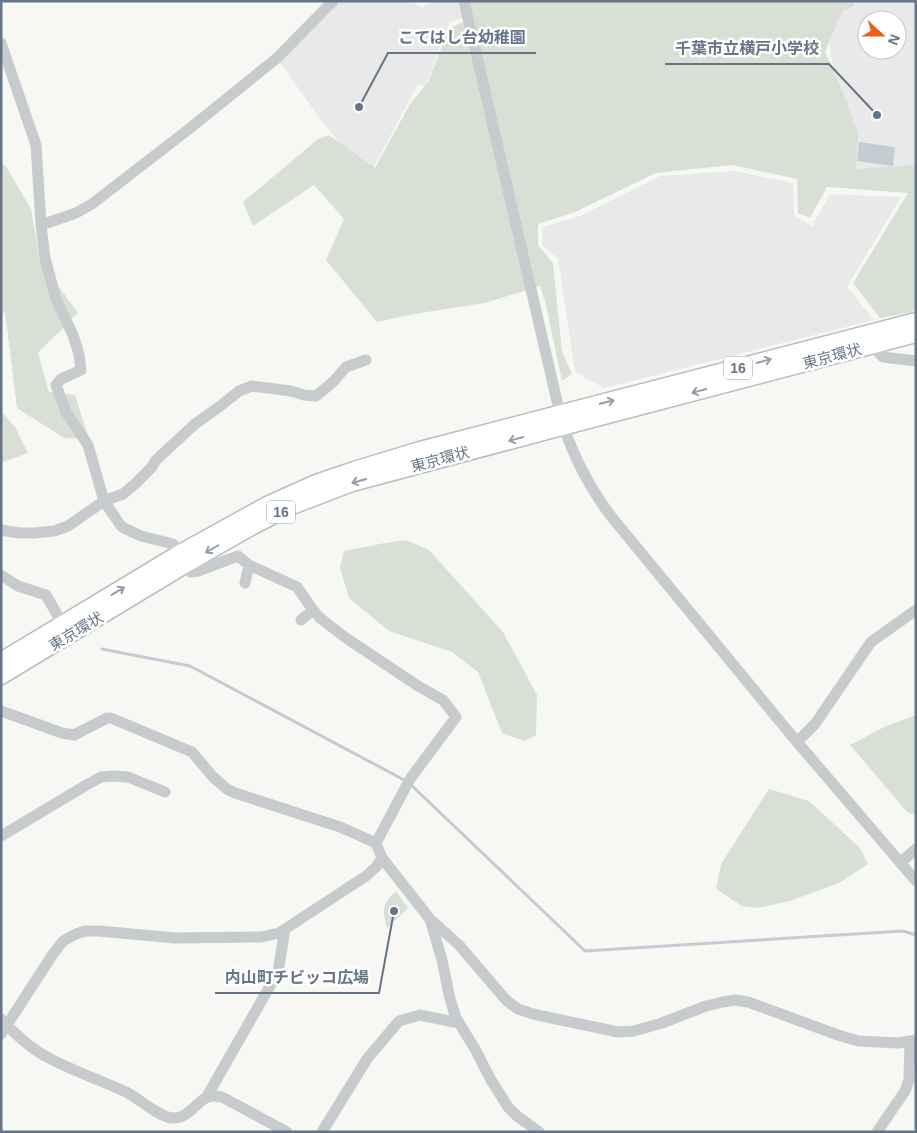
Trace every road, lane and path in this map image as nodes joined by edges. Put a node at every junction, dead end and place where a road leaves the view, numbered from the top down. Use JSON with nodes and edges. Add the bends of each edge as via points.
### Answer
{"nodes":[{"id":1,"x":333,"y":1,"type":"edge"},
{"id":2,"x":464,"y":1,"type":"edge"},
{"id":3,"x":1,"y":43,"type":"edge"},
{"id":4,"x":41,"y":225,"type":"junction"},
{"id":5,"x":916,"y":321,"type":"edge"},
{"id":6,"x":916,"y":334,"type":"edge"},
{"id":7,"x":875,"y":338,"type":"junction"},
{"id":8,"x":366,"y":360,"type":"dead end"},
{"id":9,"x":916,"y":361,"type":"edge"},
{"id":10,"x":562,"y":420,"type":"junction"},
{"id":11,"x":104,"y":500,"type":"junction"},
{"id":12,"x":1,"y":530,"type":"edge"},
{"id":13,"x":183,"y":559,"type":"junction"},
{"id":14,"x":249,"y":565,"type":"junction"},
{"id":15,"x":1,"y":574,"type":"edge"},
{"id":16,"x":245,"y":583,"type":"dead end"},
{"id":17,"x":313,"y":610,"type":"junction"},
{"id":18,"x":916,"y":610,"type":"edge"},
{"id":19,"x":301,"y":620,"type":"dead end"},
{"id":20,"x":63,"y":625,"type":"junction"},
{"id":21,"x":1,"y":661,"type":"edge"},
{"id":22,"x":1,"y":676,"type":"edge"},
{"id":23,"x":1,"y":711,"type":"edge"},
{"id":24,"x":797,"y":742,"type":"junction"},
{"id":25,"x":165,"y":792,"type":"dead end"},
{"id":26,"x":1,"y":836,"type":"edge"},
{"id":27,"x":376,"y":843,"type":"junction"},
{"id":28,"x":916,"y":849,"type":"edge"},
{"id":29,"x":382,"y":858,"type":"junction"},
{"id":30,"x":900,"y":863,"type":"junction"},
{"id":31,"x":916,"y":881,"type":"edge"},
{"id":32,"x":430,"y":920,"type":"junction"},
{"id":33,"x":285,"y":929,"type":"junction"},
{"id":34,"x":459,"y":1023,"type":"junction"},
{"id":35,"x":3,"y":1026,"type":"edge"},
{"id":36,"x":913,"y":1040,"type":"edge"},
{"id":37,"x":206,"y":1098,"type":"junction"},
{"id":38,"x":287,"y":1132,"type":"edge"},
{"id":39,"x":322,"y":1132,"type":"edge"},
{"id":40,"x":539,"y":1132,"type":"edge"},
{"id":41,"x":877,"y":1132,"type":"edge"}],
"edges":[{"from":1,"to":4,"type":"street","via":[[277,58],[92,204]]},
{"from":2,"to":10,"type":"street"},
{"from":3,"to":4,"type":"street","via":[[36,145]]},
{"from":4,"to":11,"type":"street","via":[[45,258],[56,299],[79,354],[80,370],[61,378],[56,385],[66,412],[88,445]]},
{"from":5,"to":7,"type":"highway","name":"東京環状","number":"16"},
{"from":6,"to":7,"type":"highway","name":"東京環状","number":"16"},
{"from":7,"to":9,"type":"street","via":[[883,357]]},
{"from":7,"to":10,"type":"highway","name":"東京環状","number":"16"},
{"from":8,"to":11,"type":"street","via":[[346,367],[316,396],[252,386],[239,391],[195,424],[123,494]]},
{"from":10,"to":13,"type":"highway","name":"東京環状","number":"16","via":[[352,483],[292,506]]},
{"from":10,"to":24,"type":"street","via":[[576,458],[610,516]]},
{"from":11,"to":12,"type":"street","via":[[68,526],[54,531],[19,533]]},
{"from":11,"to":13,"type":"street","via":[[121,526],[141,536],[173,544]]},
{"from":13,"to":14,"type":"street","via":[[191,572],[238,556]]},
{"from":20,"to":13,"type":"highway","name":"東京環状","number":"16","one_way":true},
{"from":13,"to":22,"type":"highway","name":"東京環状","number":"16"},
{"from":14,"to":16,"type":"street"},
{"from":14,"to":17,"type":"street","via":[[298,587]]},
{"from":15,"to":20,"type":"street","via":[[18,586],[46,595]]},
{"from":17,"to":19,"type":"street"},
{"from":17,"to":27,"type":"street","via":[[346,638],[443,700],[456,717],[408,782]]},
{"from":18,"to":24,"type":"street","via":[[871,642],[815,724]]},
{"from":20,"to":21,"type":"highway","name":"東京環状","number":"16"},
{"from":23,"to":27,"type":"street","via":[[74,735],[112,718],[192,752],[213,778],[235,793],[340,827]]},
{"from":24,"to":30,"type":"street"},
{"from":25,"to":26,"type":"street","via":[[128,777],[101,778]]},
{"from":27,"to":29,"type":"street"},
{"from":28,"to":30,"type":"street"},
{"from":29,"to":32,"type":"street"},
{"from":29,"to":33,"type":"street","via":[[366,876]]},
{"from":30,"to":31,"type":"street"},
{"from":32,"to":34,"type":"street"},
{"from":32,"to":36,"type":"street","via":[[459,945],[506,1000],[533,1014],[618,1032],[634,1031],[706,1006],[735,1000],[858,1041],[898,1043]]},
{"from":33,"to":35,"type":"street","via":[[261,937],[236,938],[176,938],[100,931],[76,934],[63,941]]},
{"from":33,"to":37,"type":"street","via":[[278,972]]},
{"from":34,"to":39,"type":"street","via":[[420,1015],[399,1021],[367,1059]]},
{"from":34,"to":40,"type":"street","via":[[508,1107]]},
{"from":35,"to":37,"type":"street","via":[[48,1057],[126,1093],[165,1116],[184,1116]]},
{"from":36,"to":41,"type":"street","via":[[905,1091]]},
{"from":37,"to":38,"type":"street","via":[[222,1097]]}]}
